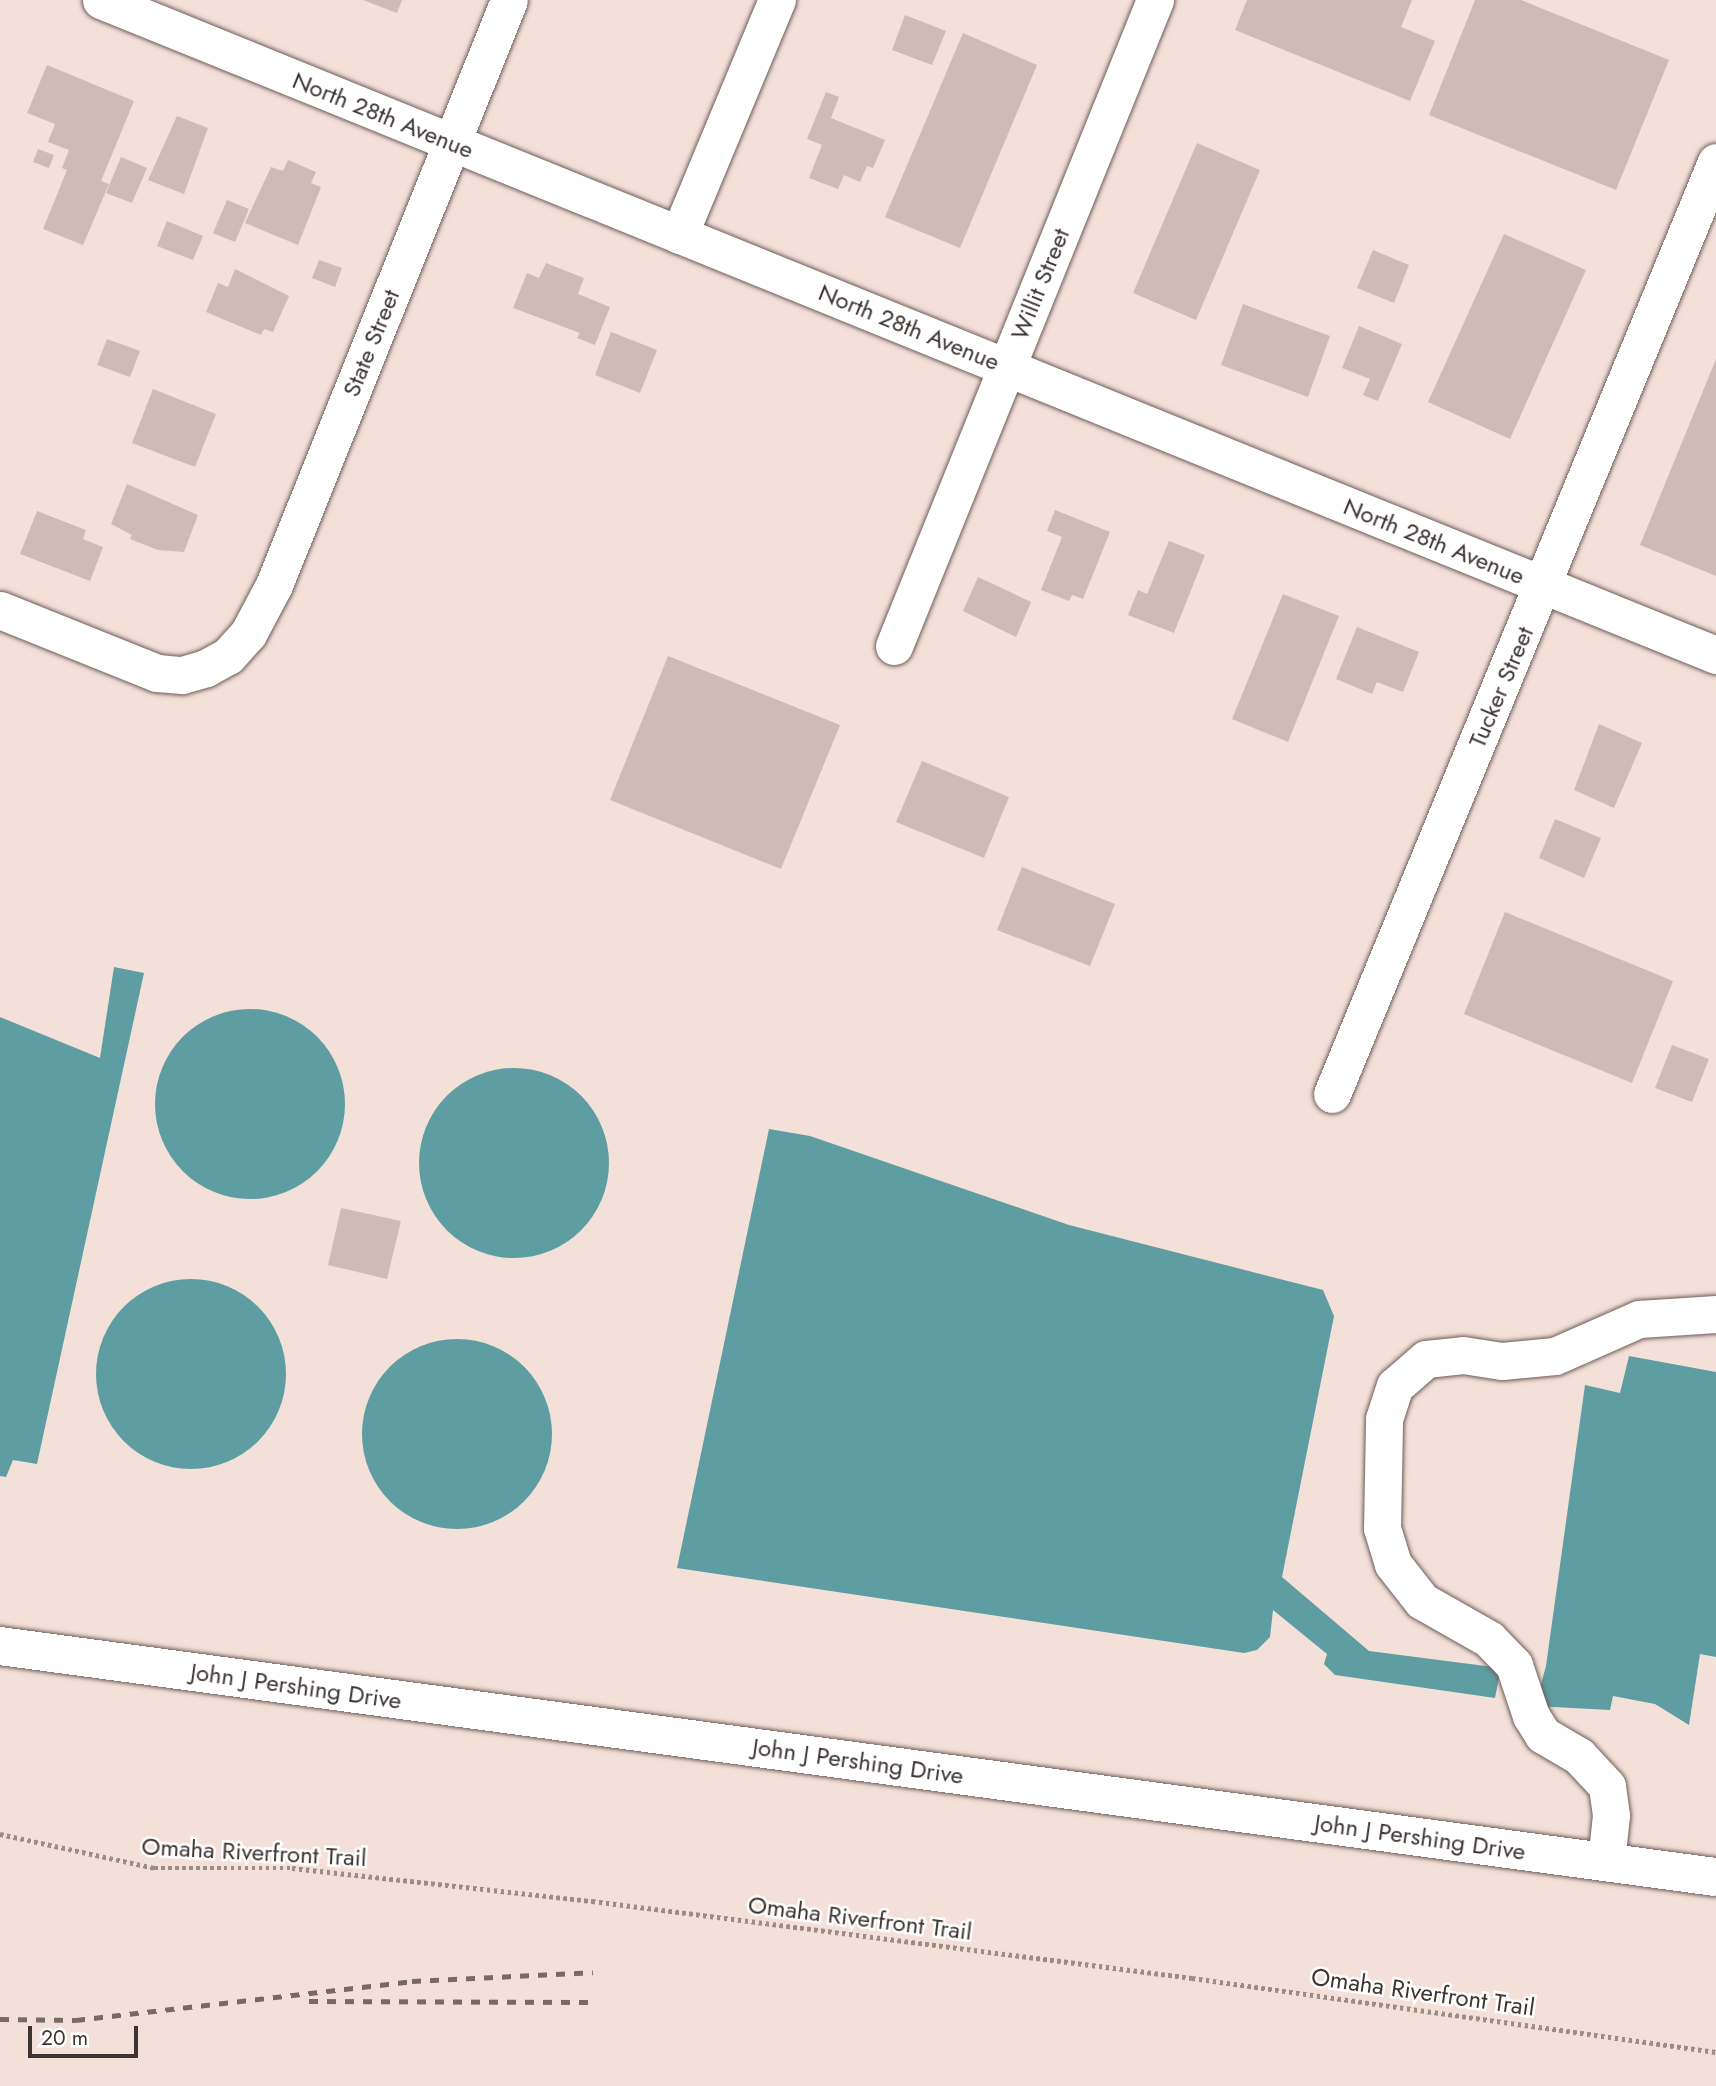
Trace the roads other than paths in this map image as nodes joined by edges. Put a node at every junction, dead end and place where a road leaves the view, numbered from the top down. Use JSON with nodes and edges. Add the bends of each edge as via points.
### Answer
{"nodes":[{"id":1,"x":102,"y":0,"type":"edge"},
{"id":2,"x":509,"y":0,"type":"edge"},
{"id":3,"x":777,"y":0,"type":"edge"},
{"id":4,"x":1155,"y":0,"type":"edge"},
{"id":5,"x":451,"y":143,"type":"junction"},
{"id":6,"x":1716,"y":162,"type":"edge"},
{"id":7,"x":679,"y":235,"type":"junction"},
{"id":8,"x":1007,"y":367,"type":"junction"},
{"id":9,"x":1543,"y":585,"type":"junction"},
{"id":10,"x":0,"y":610,"type":"edge"},
{"id":11,"x":894,"y":646,"type":"dead end"},
{"id":12,"x":1716,"y":655,"type":"edge"},
{"id":13,"x":1332,"y":1094,"type":"dead end"},
{"id":14,"x":1716,"y":1314,"type":"edge"},
{"id":15,"x":0,"y":1646,"type":"edge"},
{"id":16,"x":1606,"y":1862,"type":"junction"},
{"id":17,"x":1716,"y":1877,"type":"edge"}],
"edges":[{"from":1,"to":5,"type":"street","name":"North 28th Avenue"},
{"from":2,"to":5,"type":"street","name":"State Street"},
{"from":3,"to":7,"type":"street"},
{"from":4,"to":8,"type":"street","name":"Willit Street"},
{"from":5,"to":7,"type":"street","name":"North 28th Avenue"},
{"from":5,"to":10,"type":"street","name":"State Street","via":[[274,585],[248,634],[228,656],[182,675],[157,673]]},
{"from":6,"to":9,"type":"street","name":"Tucker Street"},
{"from":7,"to":8,"type":"street","name":"North 28th Avenue"},
{"from":8,"to":9,"type":"street","name":"North 28th Avenue"},
{"from":8,"to":11,"type":"street","name":"Willit Street"},
{"from":9,"to":12,"type":"street","name":"North 28th Avenue"},
{"from":9,"to":13,"type":"street","name":"Tucker Street"},
{"from":14,"to":16,"type":"street","via":[[1639,1320],[1555,1356],[1502,1361],[1462,1355],[1426,1359],[1395,1386],[1384,1419],[1382,1528],[1393,1564],[1422,1601],[1489,1639],[1514,1665],[1531,1716],[1543,1735],[1579,1756],[1607,1786],[1611,1815]]},
{"from":15,"to":16,"type":"main road","name":"John J Pershing Drive"},
{"from":16,"to":17,"type":"main road","name":"John J Pershing Drive"}]}
